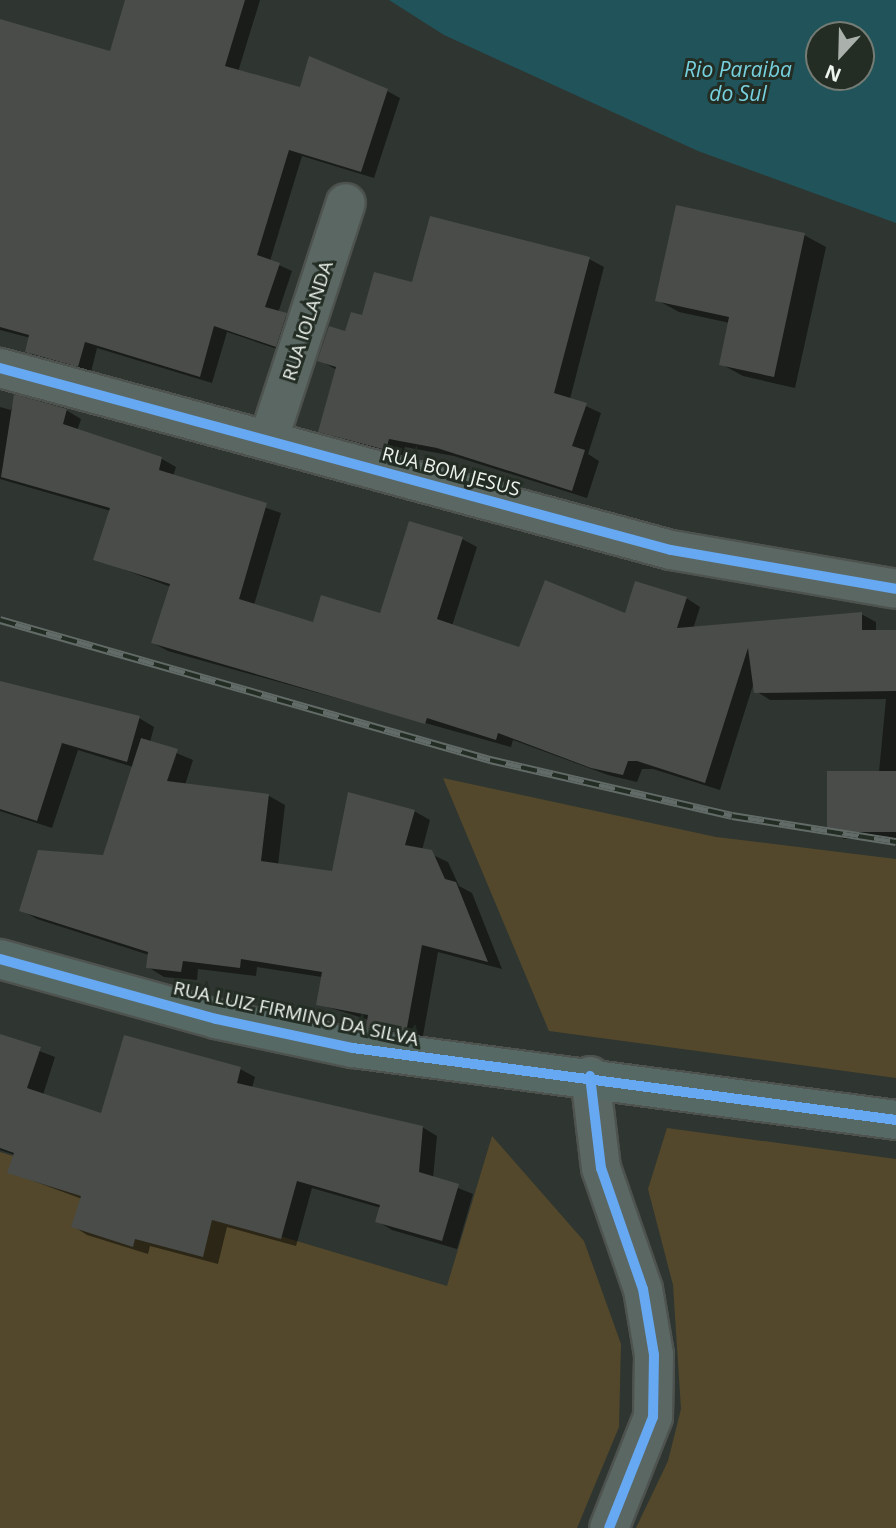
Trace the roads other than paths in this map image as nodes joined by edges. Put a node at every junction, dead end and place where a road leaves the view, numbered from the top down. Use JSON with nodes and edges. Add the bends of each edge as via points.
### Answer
{"nodes":[{"id":1,"x":346,"y":203,"type":"dead end"},
{"id":2,"x":0,"y":368,"type":"edge"},
{"id":3,"x":269,"y":438,"type":"junction"},
{"id":4,"x":896,"y":589,"type":"edge"},
{"id":5,"x":0,"y":959,"type":"edge"},
{"id":6,"x":590,"y":1076,"type":"junction"},
{"id":7,"x":896,"y":1120,"type":"edge"},
{"id":8,"x":609,"y":1528,"type":"edge"}],
"edges":[{"from":1,"to":3,"type":"street","name":"RUA IOLANDA"},
{"from":2,"to":3,"type":"street","name":"RUA BOM JESUS"},
{"from":3,"to":4,"type":"street","name":"RUA BOM JESUS","via":[[671,550]]},
{"from":5,"to":6,"type":"street","name":"RUA LUIZ FIRMINO DA SILVA","via":[[328,1043]]},
{"from":6,"to":7,"type":"street","name":"RUA LUIZ FIRMINO DA SILVA"},
{"from":6,"to":8,"type":"street","via":[[601,1168],[643,1289],[654,1355],[653,1417]]}]}
